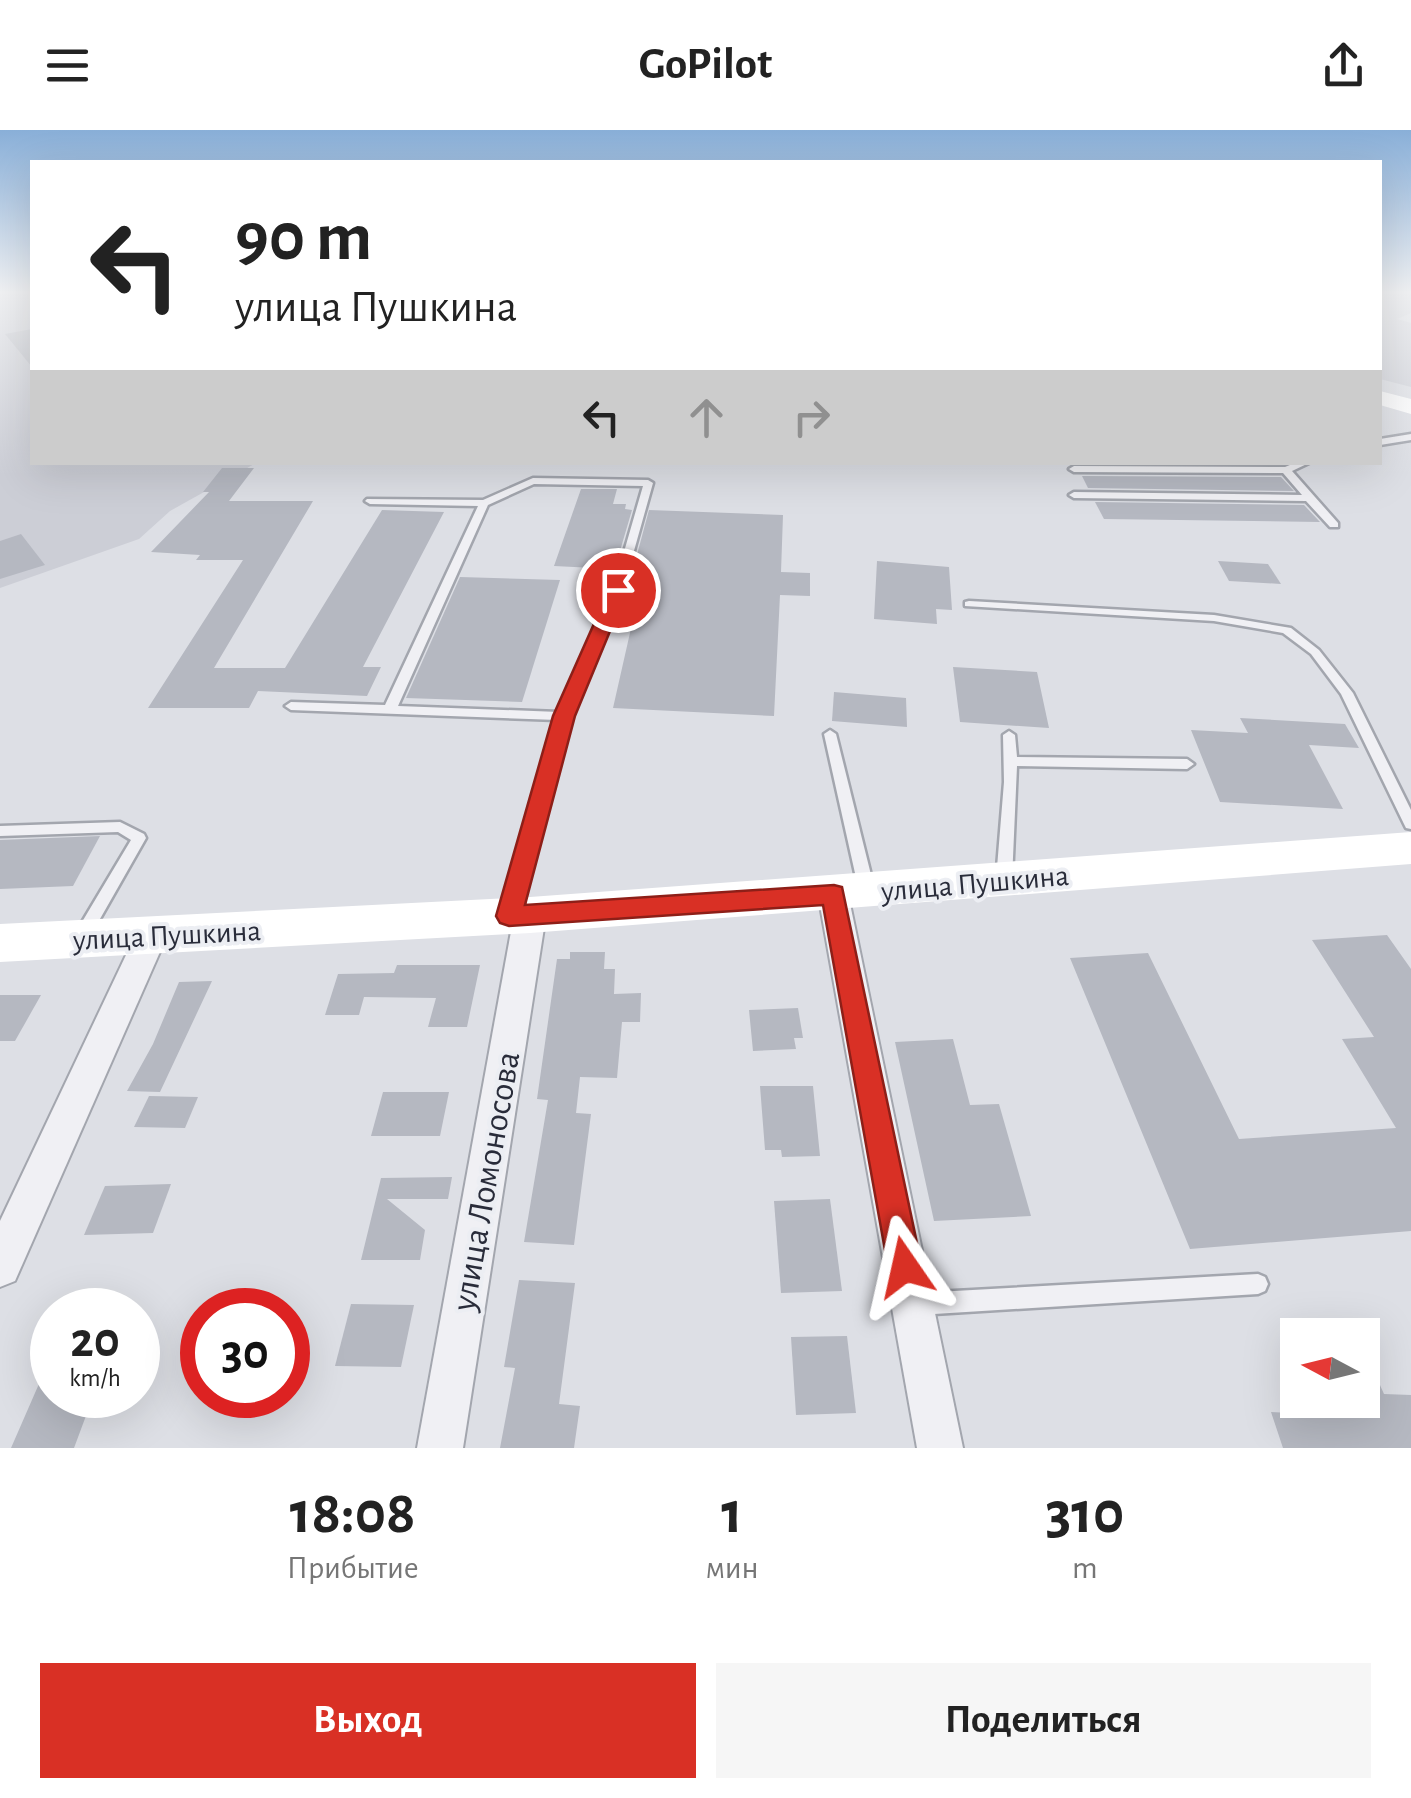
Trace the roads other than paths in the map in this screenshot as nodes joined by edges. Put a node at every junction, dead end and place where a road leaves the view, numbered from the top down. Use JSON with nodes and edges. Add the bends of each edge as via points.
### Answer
{"nodes":[{"id":1,"x":1382,"y":399,"type":"edge"},
{"id":2,"x":1411,"y":407,"type":"edge"},
{"id":3,"x":1411,"y":437,"type":"edge"},
{"id":4,"x":1382,"y":442,"type":"edge"},
{"id":5,"x":1299,"y":465,"type":"edge"},
{"id":6,"x":1074,"y":469,"type":"dead end"},
{"id":7,"x":1286,"y":470,"type":"junction"},
{"id":8,"x":1074,"y":495,"type":"dead end"},
{"id":9,"x":1309,"y":498,"type":"junction"},
{"id":10,"x":370,"y":502,"type":"dead end"},
{"id":11,"x":484,"y":503,"type":"junction"},
{"id":12,"x":1334,"y":525,"type":"dead end"},
{"id":13,"x":969,"y":604,"type":"dead end"},
{"id":14,"x":291,"y":706,"type":"dead end"},
{"id":15,"x":390,"y":709,"type":"junction"},
{"id":16,"x":564,"y":716,"type":"junction"},
{"id":17,"x":830,"y":734,"type":"dead end"},
{"id":18,"x":1009,"y":735,"type":"dead end"},
{"id":19,"x":1011,"y":760,"type":"junction"},
{"id":20,"x":1187,"y":764,"type":"dead end"},
{"id":21,"x":1411,"y":824,"type":"edge"},
{"id":22,"x":0,"y":831,"type":"edge"},
{"id":23,"x":1411,"y":848,"type":"edge"},
{"id":24,"x":1004,"y":880,"type":"junction"},
{"id":25,"x":850,"y":893,"type":"junction"},
{"id":26,"x":520,"y":915,"type":"junction"},
{"id":27,"x":151,"y":936,"type":"junction"},
{"id":28,"x":79,"y":940,"type":"junction"},
{"id":29,"x":0,"y":943,"type":"edge"},
{"id":30,"x":0,"y":1266,"type":"edge"},
{"id":31,"x":1258,"y":1284,"type":"dead end"},
{"id":32,"x":912,"y":1305,"type":"junction"},
{"id":33,"x":440,"y":1448,"type":"edge"},
{"id":34,"x":940,"y":1448,"type":"edge"}],
"edges":[{"from":1,"to":2,"type":"street"},
{"from":3,"to":4,"type":"lane"},
{"from":5,"to":7,"type":"lane"},
{"from":6,"to":7,"type":"lane"},
{"from":7,"to":9,"type":"lane"},
{"from":8,"to":9,"type":"lane"},
{"from":9,"to":12,"type":"lane"},
{"from":10,"to":11,"type":"lane"},
{"from":11,"to":15,"type":"lane"},
{"from":11,"to":16,"type":"lane","via":[[533,481],[648,483],[618,590]]},
{"from":13,"to":21,"type":"lane","via":[[1214,618],[1287,630],[1315,652],[1347,693]]},
{"from":14,"to":15,"type":"lane"},
{"from":15,"to":16,"type":"lane"},
{"from":16,"to":26,"type":"lane"},
{"from":17,"to":25,"type":"lane"},
{"from":18,"to":19,"type":"lane"},
{"from":19,"to":20,"type":"lane"},
{"from":19,"to":24,"type":"lane"},
{"from":22,"to":28,"type":"lane","via":[[120,827],[139,838]]},
{"from":23,"to":24,"type":"street","name":"улица Пушкина"},
{"from":24,"to":25,"type":"street","name":"улица Пушкина"},
{"from":25,"to":26,"type":"street","name":"улица Пушкина"},
{"from":25,"to":32,"type":"street"},
{"from":26,"to":27,"type":"street","name":"улица Пушкина"},
{"from":26,"to":33,"type":"street","name":"улица Ломоносова"},
{"from":27,"to":28,"type":"street","name":"улица Пушкина"},
{"from":27,"to":30,"type":"street"},
{"from":28,"to":29,"type":"street","name":"улица Пушкина"},
{"from":31,"to":32,"type":"lane"},
{"from":32,"to":34,"type":"street"}]}
